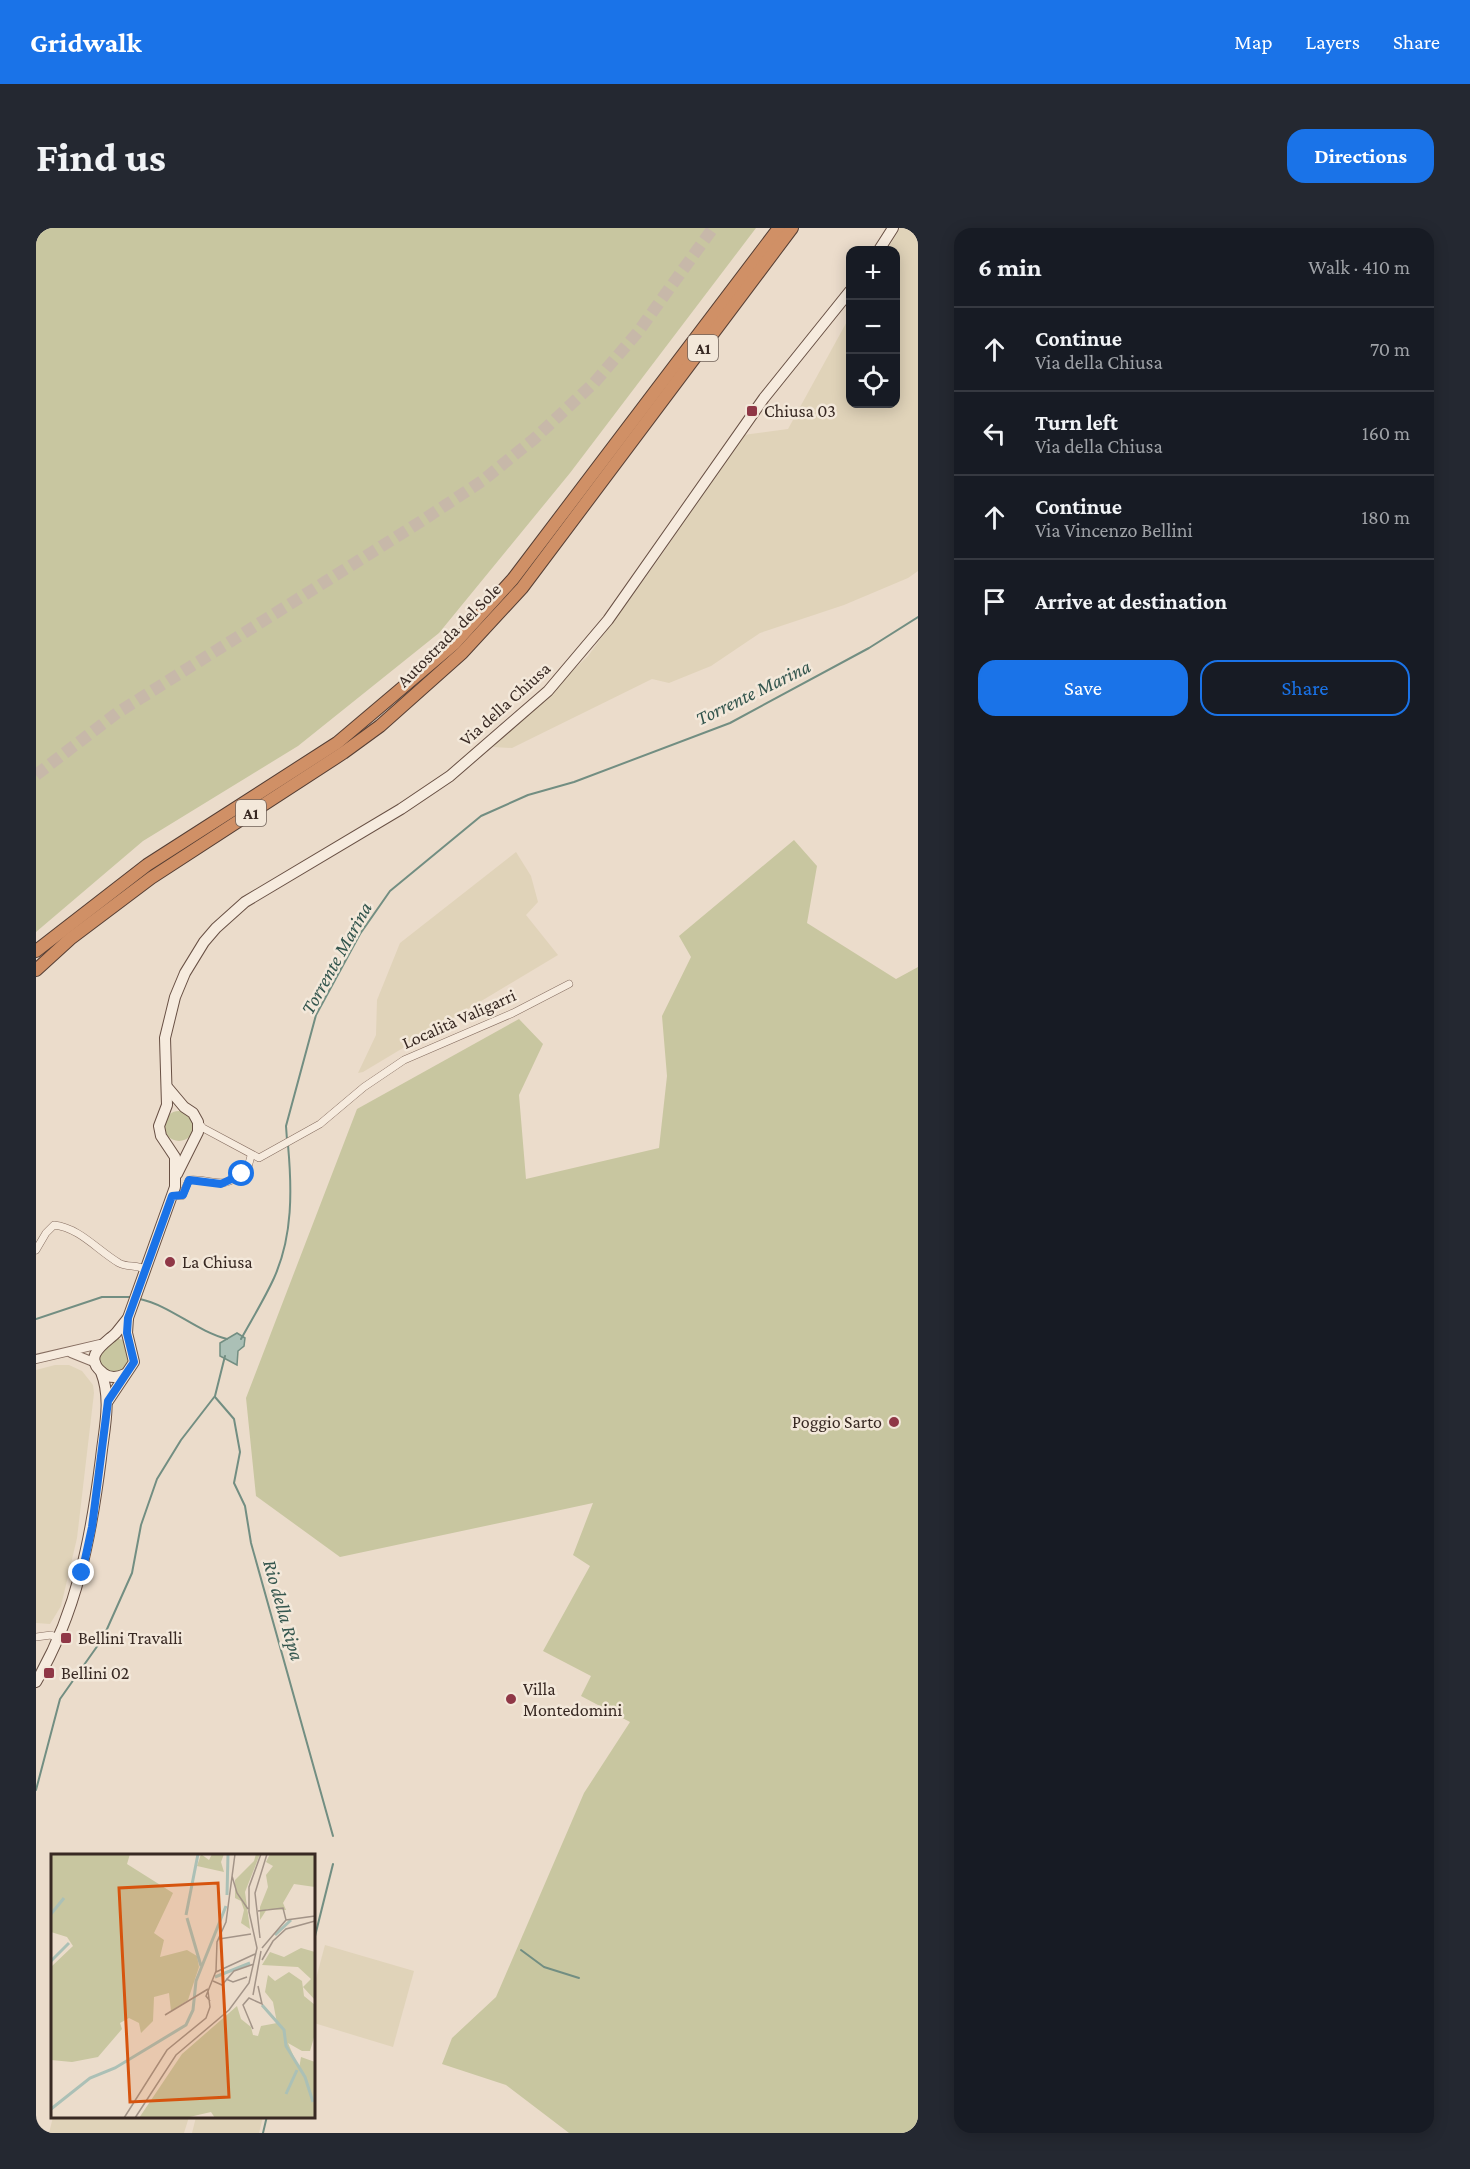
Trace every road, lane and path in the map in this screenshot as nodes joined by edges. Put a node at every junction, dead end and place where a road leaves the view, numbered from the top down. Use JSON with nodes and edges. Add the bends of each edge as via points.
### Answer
{"nodes":[{"id":1,"x":779,"y":228,"type":"edge"},
{"id":2,"x":792,"y":228,"type":"edge"},
{"id":3,"x":893,"y":228,"type":"edge"},
{"id":4,"x":882,"y":246,"type":"edge"},
{"id":5,"x":846,"y":296,"type":"edge"},
{"id":6,"x":608,"y":464,"type":"junction"},
{"id":7,"x":458,"y":649,"type":"junction"},
{"id":8,"x":36,"y":951,"type":"edge"},
{"id":9,"x":36,"y":970,"type":"edge"},
{"id":10,"x":569,"y":984,"type":"dead end"},
{"id":11,"x":168,"y":1088,"type":"junction"},
{"id":12,"x":184,"y":1107,"type":"junction"},
{"id":13,"x":165,"y":1112,"type":"junction"},
{"id":14,"x":198,"y":1122,"type":"junction"},
{"id":15,"x":212,"y":1133,"type":"junction"},
{"id":16,"x":194,"y":1139,"type":"junction"},
{"id":17,"x":169,"y":1143,"type":"junction"},
{"id":18,"x":251,"y":1156,"type":"junction"},
{"id":19,"x":176,"y":1176,"type":"junction"},
{"id":20,"x":172,"y":1196,"type":"junction"},
{"id":21,"x":36,"y":1250,"type":"edge"},
{"id":22,"x":146,"y":1270,"type":"junction"},
{"id":23,"x":129,"y":1314,"type":"junction"},
{"id":24,"x":105,"y":1342,"type":"junction"},
{"id":25,"x":131,"y":1347,"type":"junction"},
{"id":26,"x":68,"y":1352,"type":"junction"},
{"id":27,"x":36,"y":1359,"type":"edge"},
{"id":28,"x":98,"y":1368,"type":"junction"},
{"id":29,"x":125,"y":1374,"type":"junction"},
{"id":30,"x":108,"y":1401,"type":"junction"},
{"id":31,"x":36,"y":1637,"type":"edge"},
{"id":32,"x":59,"y":1639,"type":"junction"},
{"id":33,"x":36,"y":1682,"type":"edge"}],
"edges":[{"from":1,"to":6,"type":"highway","name":"Autostrada del Sole","number":"A1"},
{"from":2,"to":6,"type":"highway","name":"Autostrada del Sole","number":"A1"},
{"from":3,"to":4,"type":"main road"},
{"from":5,"to":11,"type":"main road","name":"Via della Chiusa","via":[[764,398],[608,620],[548,691],[450,776],[245,902],[216,928],[185,972],[175,997],[165,1038]]},
{"from":6,"to":7,"type":"highway","name":"Autostrada del Sole","number":"A1","via":[[522,588]]},
{"from":7,"to":8,"type":"highway","name":"Autostrada del Sole","number":"A1","via":[[337,743],[147,865]]},
{"from":7,"to":9,"type":"highway","name":"Autostrada del Sole","number":"A1","via":[[371,733],[151,878]]},
{"from":10,"to":18,"type":"street","name":"Località Valigarri","via":[[404,1060],[309,1131],[264,1155]]},
{"from":11,"to":12,"type":"main road"},
{"from":11,"to":13,"type":"main road","name":"Via della Chiusa"},
{"from":12,"to":13,"type":"main road"},
{"from":12,"to":14,"type":"main road"},
{"from":13,"to":17,"type":"main road","name":"Via della Chiusa","via":[[159,1126],[161,1136]]},
{"from":14,"to":15,"type":"street"},
{"from":14,"to":16,"type":"main road","name":"Via della Chiusa"},
{"from":15,"to":16,"type":"street"},
{"from":15,"to":18,"type":"street"},
{"from":16,"to":17,"type":"main road","via":[[178,1146]]},
{"from":16,"to":19,"type":"main road","name":"Via della Chiusa"},
{"from":17,"to":19,"type":"main road","name":"Via della Chiusa"},
{"from":18,"to":20,"type":"street","via":[[249,1167],[227,1182],[215,1185],[189,1180],[183,1195]]},
{"from":19,"to":20,"type":"main road","name":"Via della Chiusa"},
{"from":20,"to":22,"type":"main road","name":"Via della Chiusa"},
{"from":21,"to":22,"type":"street","via":[[54,1225],[66,1226],[122,1264]]},
{"from":22,"to":23,"type":"main road","name":"Via della Chiusa"},
{"from":23,"to":24,"type":"main road","name":"Via della Chiusa"},
{"from":23,"to":25,"type":"main road","name":"Via della Chiusa","via":[[127,1333]]},
{"from":24,"to":25,"type":"main road","via":[[124,1340]]},
{"from":24,"to":26,"type":"street"},
{"from":24,"to":28,"type":"main road","via":[[95,1353]]},
{"from":25,"to":29,"type":"main road","name":"Via della Chiusa","via":[[134,1362]]},
{"from":26,"to":27,"type":"street"},
{"from":26,"to":28,"type":"street"},
{"from":28,"to":29,"type":"main road","via":[[115,1377]]},
{"from":28,"to":30,"type":"main road"},
{"from":29,"to":30,"type":"main road","name":"Via della Chiusa"},
{"from":30,"to":32,"type":"main road","via":[[88,1549]]},
{"from":31,"to":32,"type":"street","via":[[51,1635]]},
{"from":32,"to":33,"type":"main road"}]}
